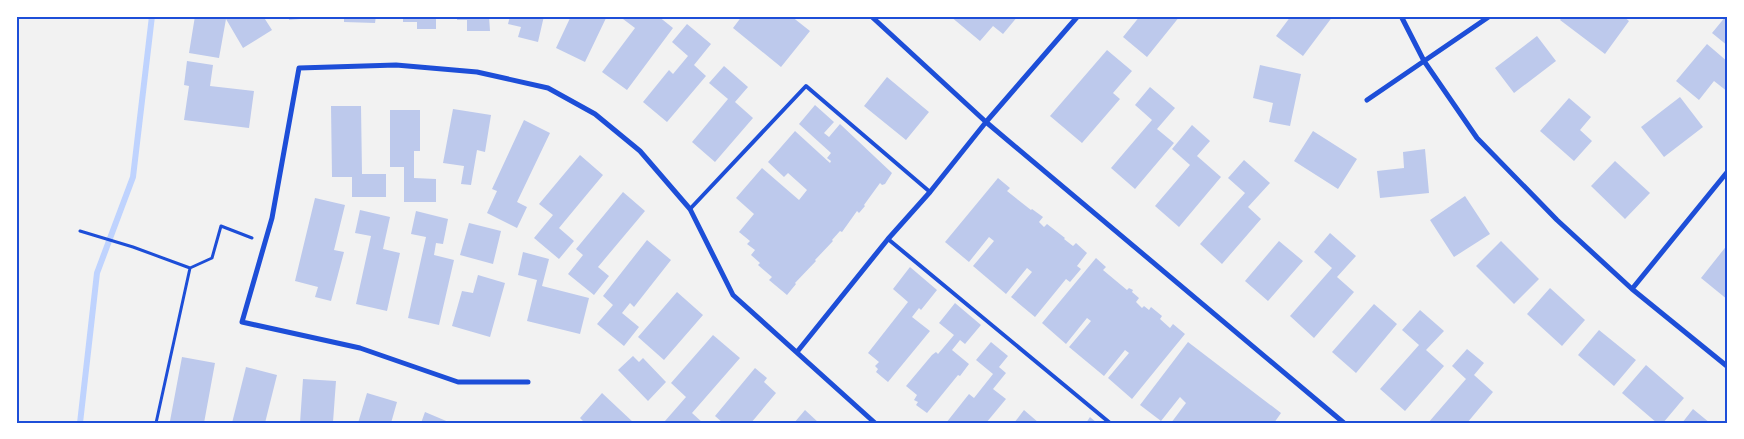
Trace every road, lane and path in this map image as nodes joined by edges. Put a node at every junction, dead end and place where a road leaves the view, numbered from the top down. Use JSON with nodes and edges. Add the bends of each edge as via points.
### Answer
{"nodes":[{"id":1,"x":871,"y":16,"type":"edge"},
{"id":2,"x":1078,"y":16,"type":"edge"},
{"id":3,"x":1402,"y":16,"type":"edge"},
{"id":4,"x":1490,"y":16,"type":"edge"},
{"id":5,"x":1424,"y":61,"type":"junction"},
{"id":6,"x":1367,"y":100,"type":"dead end"},
{"id":7,"x":986,"y":122,"type":"junction"},
{"id":8,"x":1728,"y":171,"type":"edge"},
{"id":9,"x":930,"y":192,"type":"junction"},
{"id":10,"x":690,"y":209,"type":"junction"},
{"id":11,"x":80,"y":231,"type":"dead end"},
{"id":12,"x":888,"y":239,"type":"junction"},
{"id":13,"x":265,"y":242,"type":"junction"},
{"id":14,"x":190,"y":268,"type":"junction"},
{"id":15,"x":1632,"y":288,"type":"junction"},
{"id":16,"x":798,"y":352,"type":"junction"},
{"id":17,"x":1728,"y":367,"type":"edge"},
{"id":18,"x":528,"y":382,"type":"dead end"},
{"id":19,"x":156,"y":423,"type":"edge"},
{"id":20,"x":875,"y":423,"type":"edge"},
{"id":21,"x":1110,"y":423,"type":"edge"},
{"id":22,"x":1344,"y":423,"type":"edge"}],
"edges":[{"from":1,"to":7,"type":"street"},
{"from":2,"to":7,"type":"street"},
{"from":3,"to":5,"type":"street"},
{"from":4,"to":5,"type":"street"},
{"from":5,"to":6,"type":"street"},
{"from":5,"to":15,"type":"street","via":[[1477,138],[1557,220]]},
{"from":7,"to":9,"type":"street"},
{"from":7,"to":22,"type":"street"},
{"from":8,"to":15,"type":"street"},
{"from":9,"to":10,"type":"lane","via":[[806,86]]},
{"from":9,"to":12,"type":"street"},
{"from":10,"to":13,"type":"street","via":[[640,151],[594,114],[548,88],[477,72],[396,65],[299,68]]},
{"from":10,"to":16,"type":"street","via":[[733,294]]},
{"from":11,"to":14,"type":"path"},
{"from":12,"to":16,"type":"street"},
{"from":12,"to":21,"type":"lane"},
{"from":13,"to":14,"type":"path","via":[[221,226],[212,258]]},
{"from":13,"to":18,"type":"street","via":[[242,322],[360,348],[458,382]]},
{"from":14,"to":19,"type":"path"},
{"from":15,"to":17,"type":"street"},
{"from":16,"to":20,"type":"street"}]}
